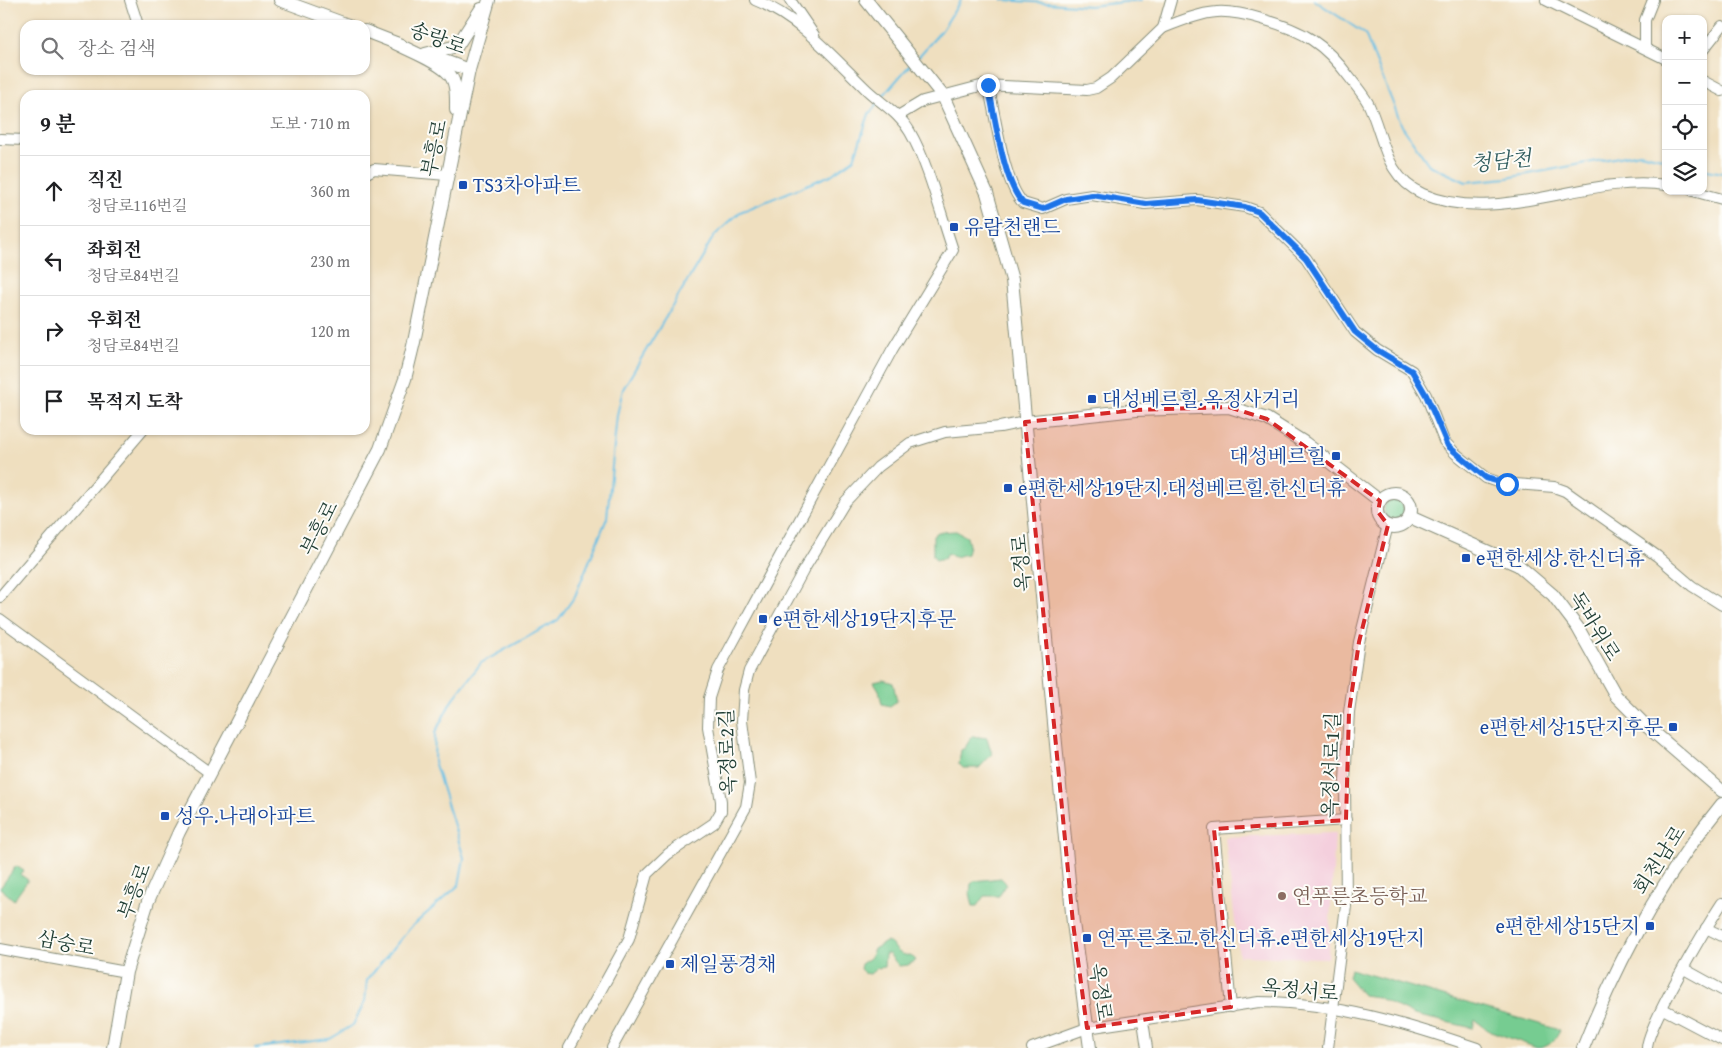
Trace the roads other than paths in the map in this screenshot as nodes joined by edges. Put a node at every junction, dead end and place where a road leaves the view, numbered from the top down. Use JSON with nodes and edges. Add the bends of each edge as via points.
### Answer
{"nodes":[{"id":1,"x":130,"y":0,"type":"edge"},
{"id":2,"x":280,"y":0,"type":"edge"},
{"id":3,"x":488,"y":0,"type":"edge"},
{"id":4,"x":755,"y":0,"type":"edge"},
{"id":5,"x":866,"y":0,"type":"edge"},
{"id":6,"x":1171,"y":0,"type":"edge"},
{"id":7,"x":1546,"y":0,"type":"edge"},
{"id":8,"x":1653,"y":0,"type":"edge"},
{"id":9,"x":793,"y":4,"type":"edge"},
{"id":10,"x":136,"y":20,"type":"edge"},
{"id":11,"x":334,"y":20,"type":"edge"},
{"id":12,"x":1164,"y":24,"type":"junction"},
{"id":13,"x":1722,"y":26,"type":"edge"},
{"id":14,"x":370,"y":33,"type":"edge"},
{"id":15,"x":818,"y":42,"type":"junction"},
{"id":16,"x":395,"y":43,"type":"junction"},
{"id":17,"x":1707,"y":45,"type":"edge"},
{"id":18,"x":1645,"y":47,"type":"junction"},
{"id":19,"x":425,"y":54,"type":"junction"},
{"id":20,"x":1662,"y":57,"type":"edge"},
{"id":21,"x":469,"y":70,"type":"junction"},
{"id":22,"x":1707,"y":83,"type":"edge"},
{"id":23,"x":988,"y":85,"type":"junction"},
{"id":24,"x":1722,"y":91,"type":"edge"},
{"id":25,"x":940,"y":92,"type":"junction"},
{"id":26,"x":895,"y":113,"type":"junction"},
{"id":27,"x":457,"y":128,"type":"junction"},
{"id":28,"x":0,"y":139,"type":"edge"},
{"id":29,"x":20,"y":140,"type":"edge"},
{"id":30,"x":370,"y":171,"type":"edge"},
{"id":31,"x":447,"y":176,"type":"junction"},
{"id":32,"x":1662,"y":185,"type":"edge"},
{"id":33,"x":1707,"y":195,"type":"edge"},
{"id":34,"x":1722,"y":199,"type":"edge"},
{"id":35,"x":1025,"y":422,"type":"junction"},
{"id":36,"x":139,"y":435,"type":"edge"},
{"id":37,"x":1380,"y":501,"type":"junction"},
{"id":38,"x":1410,"y":517,"type":"junction"},
{"id":39,"x":1388,"y":525,"type":"junction"},
{"id":40,"x":0,"y":597,"type":"edge"},
{"id":41,"x":1722,"y":605,"type":"edge"},
{"id":42,"x":0,"y":619,"type":"edge"},
{"id":43,"x":210,"y":773,"type":"junction"},
{"id":44,"x":1722,"y":791,"type":"edge"},
{"id":45,"x":1722,"y":804,"type":"edge"},
{"id":46,"x":1346,"y":820,"type":"junction"},
{"id":47,"x":1722,"y":903,"type":"edge"},
{"id":48,"x":1706,"y":928,"type":"junction"},
{"id":49,"x":1722,"y":936,"type":"edge"},
{"id":50,"x":0,"y":949,"type":"edge"},
{"id":51,"x":1684,"y":969,"type":"junction"},
{"id":52,"x":126,"y":972,"type":"junction"},
{"id":53,"x":1722,"y":990,"type":"edge"},
{"id":54,"x":1231,"y":1007,"type":"junction"},
{"id":55,"x":1334,"y":1009,"type":"junction"},
{"id":56,"x":1663,"y":1009,"type":"junction"},
{"id":57,"x":1143,"y":1021,"type":"junction"},
{"id":58,"x":1087,"y":1028,"type":"junction"},
{"id":59,"x":1722,"y":1040,"type":"edge"},
{"id":60,"x":114,"y":1048,"type":"edge"},
{"id":61,"x":569,"y":1048,"type":"edge"},
{"id":62,"x":612,"y":1048,"type":"edge"},
{"id":63,"x":1032,"y":1048,"type":"edge"},
{"id":64,"x":1090,"y":1048,"type":"edge"},
{"id":65,"x":1147,"y":1048,"type":"edge"},
{"id":66,"x":1328,"y":1048,"type":"edge"},
{"id":67,"x":1477,"y":1048,"type":"edge"},
{"id":68,"x":1583,"y":1048,"type":"edge"},
{"id":69,"x":1647,"y":1048,"type":"edge"}],
"edges":[{"from":1,"to":10,"type":"street"},
{"from":2,"to":11,"type":"main road"},
{"from":3,"to":19,"type":"main road","via":[[457,46]]},
{"from":3,"to":21,"type":"main road","name":"부흥로"},
{"from":4,"to":15,"type":"street","via":[[773,7]]},
{"from":5,"to":25,"type":"main road","name":"옥정로"},
{"from":6,"to":12,"type":"street"},
{"from":7,"to":18,"type":"street"},
{"from":8,"to":18,"type":"street","via":[[1645,20]]},
{"from":9,"to":15,"type":"street"},
{"from":12,"to":23,"type":"street","via":[[1111,78],[1096,88]]},
{"from":12,"to":32,"type":"street","via":[[1211,12],[1230,12],[1274,22],[1308,37],[1333,55],[1361,92],[1368,103],[1384,151],[1399,176],[1430,197],[1461,204],[1502,204],[1601,187]]},
{"from":13,"to":17,"type":"street"},
{"from":14,"to":16,"type":"main road","name":"송랑로"},
{"from":15,"to":26,"type":"street"},
{"from":16,"to":19,"type":"main road","name":"송랑로"},
{"from":16,"to":27,"type":"main road","via":[[440,66],[450,75],[454,84]]},
{"from":18,"to":20,"type":"street"},
{"from":19,"to":21,"type":"main road","name":"송랑로"},
{"from":21,"to":27,"type":"main road","name":"부흥로"},
{"from":22,"to":24,"type":"street"},
{"from":23,"to":25,"type":"street"},
{"from":23,"to":41,"type":"street","via":[[1008,178],[1018,198],[1029,206],[1043,209],[1085,195],[1146,204],[1197,200],[1259,212],[1306,258],[1355,332],[1412,371],[1426,395],[1444,441],[1455,453],[1492,481],[1554,486],[1565,491]]},
{"from":25,"to":26,"type":"street"},
{"from":25,"to":35,"type":"main road","name":"옥정로","via":[[988,193],[1012,280]]},
{"from":26,"to":61,"type":"street","via":[[916,144],[953,250],[892,350],[718,670],[709,698],[708,726],[721,811],[714,823],[668,854],[647,874],[629,939]]},
{"from":27,"to":31,"type":"main road","name":"부흥로"},
{"from":28,"to":29,"type":"street"},
{"from":30,"to":31,"type":"street"},
{"from":31,"to":43,"type":"main road","name":"부흥로","via":[[414,342],[380,449]]},
{"from":33,"to":34,"type":"street"},
{"from":35,"to":37,"type":"main road","via":[[1136,410],[1229,407],[1267,419],[1305,443]]},
{"from":35,"to":58,"type":"main road","name":"옥정로","via":[[1073,923]]},
{"from":35,"to":62,"type":"street","name":"옥정로2길","via":[[946,432],[910,443],[878,467],[845,502],[749,671],[742,721],[750,783],[746,807]]},
{"from":36,"to":40,"type":"street"},
{"from":37,"to":38,"type":"main road","via":[[1389,494],[1400,494],[1409,501]]},
{"from":37,"to":39,"type":"main road","via":[[1379,518]]},
{"from":38,"to":39,"type":"main road","via":[[1398,527]]},
{"from":38,"to":44,"type":"main road","name":"독바위로","via":[[1518,565],[1553,595],[1578,628],[1616,696]]},
{"from":39,"to":46,"type":"street","name":"옥정서로1길","via":[[1359,642],[1349,712]]},
{"from":42,"to":43,"type":"street"},
{"from":43,"to":52,"type":"main road","name":"부흥로","via":[[178,832],[148,901]]},
{"from":45,"to":68,"type":"main road","name":"회천남로","via":[[1677,862],[1635,935]]},
{"from":46,"to":54,"type":"street","via":[[1214,829]]},
{"from":46,"to":55,"type":"street","name":"옥정서로1길","via":[[1346,906]]},
{"from":47,"to":48,"type":"street"},
{"from":48,"to":49,"type":"street"},
{"from":48,"to":51,"type":"street"},
{"from":50,"to":52,"type":"street","name":"삼숭로"},
{"from":51,"to":53,"type":"street"},
{"from":51,"to":56,"type":"street"},
{"from":52,"to":60,"type":"main road","name":"부흥로"},
{"from":54,"to":55,"type":"street","name":"옥정서로","via":[[1277,1002]]},
{"from":54,"to":57,"type":"street","name":"옥정서로"},
{"from":55,"to":66,"type":"street","name":"옥정서로1길"},
{"from":55,"to":67,"type":"street","name":"옥정서로"},
{"from":56,"to":59,"type":"street"},
{"from":56,"to":69,"type":"street","via":[[1647,1040]]},
{"from":57,"to":58,"type":"street","name":"옥정서로"},
{"from":57,"to":65,"type":"street"},
{"from":58,"to":63,"type":"street","name":"옥정서로"},
{"from":58,"to":64,"type":"main road","name":"옥정로"}]}
